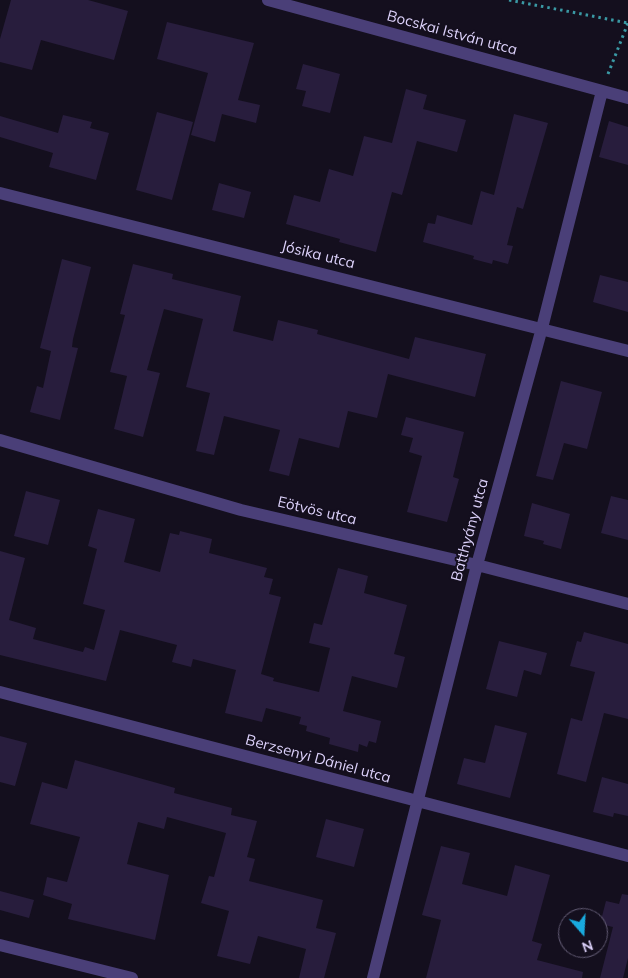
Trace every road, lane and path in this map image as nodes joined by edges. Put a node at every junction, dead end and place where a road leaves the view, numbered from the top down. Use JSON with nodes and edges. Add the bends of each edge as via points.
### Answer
{"nodes":[{"id":1,"x":268,"y":0,"type":"edge"},
{"id":2,"x":509,"y":0,"type":"edge"},
{"id":3,"x":628,"y":23,"type":"edge"},
{"id":4,"x":602,"y":91,"type":"junction"},
{"id":5,"x":628,"y":98,"type":"edge"},
{"id":6,"x":0,"y":192,"type":"edge"},
{"id":7,"x":542,"y":328,"type":"junction"},
{"id":8,"x":628,"y":351,"type":"edge"},
{"id":9,"x":0,"y":440,"type":"edge"},
{"id":10,"x":477,"y":566,"type":"junction"},
{"id":11,"x":628,"y":604,"type":"edge"},
{"id":12,"x":0,"y":692,"type":"edge"},
{"id":13,"x":417,"y":802,"type":"junction"},
{"id":14,"x":628,"y":856,"type":"edge"},
{"id":15,"x":0,"y":944,"type":"edge"},
{"id":16,"x":132,"y":978,"type":"edge"},
{"id":17,"x":373,"y":978,"type":"edge"}],
"edges":[{"from":1,"to":4,"type":"street","name":"Bocskai István utca"},
{"from":2,"to":3,"type":"path"},
{"from":3,"to":4,"type":"path"},
{"from":4,"to":5,"type":"street","name":"Bocskai István utca"},
{"from":4,"to":7,"type":"street","name":"Batthyány utca"},
{"from":6,"to":7,"type":"street","name":"Jósika utca"},
{"from":7,"to":8,"type":"street","name":"Jósika utca"},
{"from":7,"to":10,"type":"street","name":"Batthyány utca"},
{"from":9,"to":10,"type":"street","name":"Eötvös utca","via":[[241,510]]},
{"from":10,"to":11,"type":"street","name":"Eötvös utca"},
{"from":10,"to":13,"type":"street","name":"Batthyány utca"},
{"from":12,"to":13,"type":"street","name":"Berzsenyi Dániel utca"},
{"from":13,"to":14,"type":"street","name":"Berzsenyi Dániel utca"},
{"from":13,"to":17,"type":"street","name":"Batthyány utca"},
{"from":15,"to":16,"type":"street"}]}
